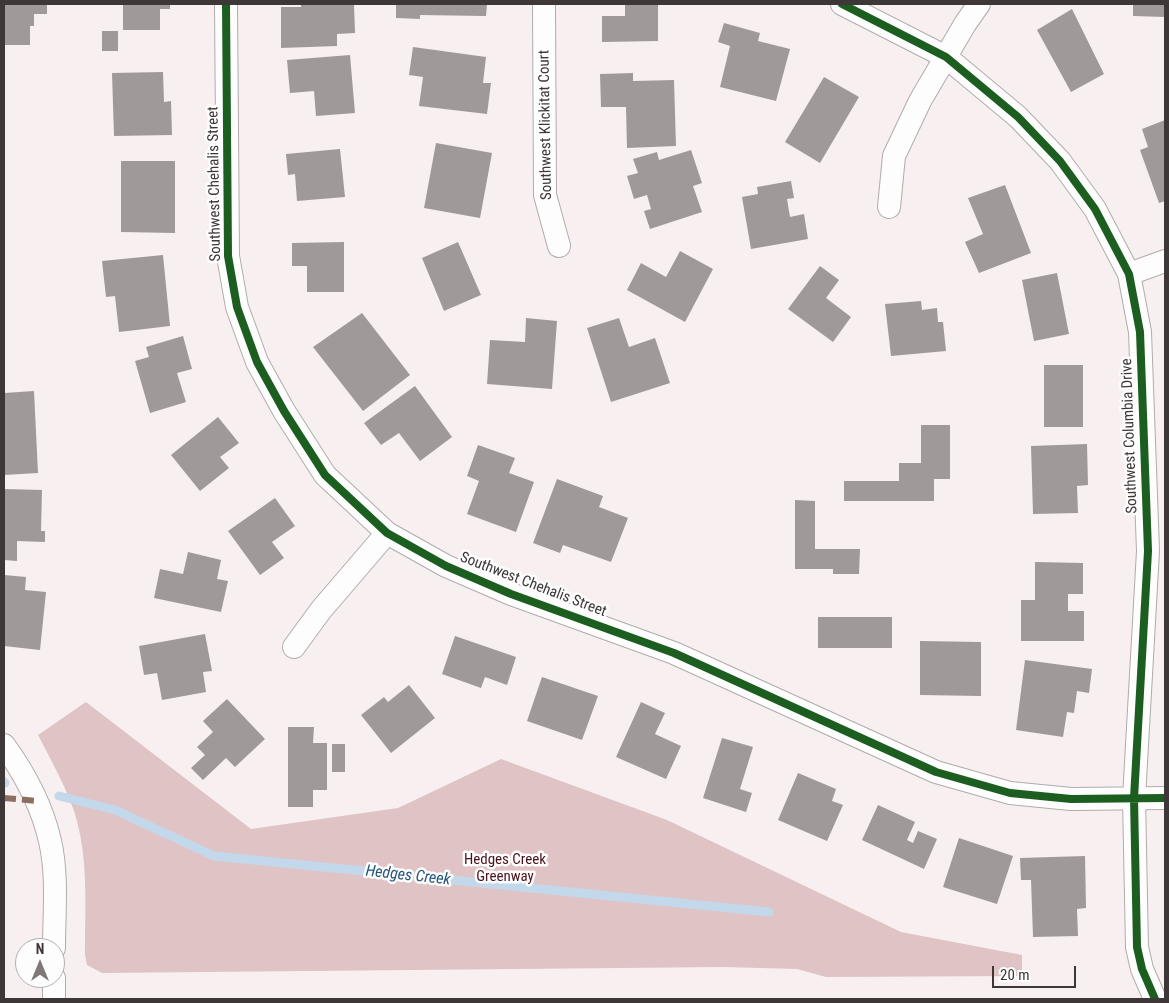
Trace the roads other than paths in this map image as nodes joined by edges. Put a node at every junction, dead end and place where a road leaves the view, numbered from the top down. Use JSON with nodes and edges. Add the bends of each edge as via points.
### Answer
{"nodes":[{"id":1,"x":226,"y":4,"type":"edge"},
{"id":2,"x":544,"y":4,"type":"edge"},
{"id":3,"x":842,"y":4,"type":"edge"},
{"id":4,"x":979,"y":4,"type":"edge"},
{"id":5,"x":946,"y":57,"type":"junction"},
{"id":6,"x":889,"y":207,"type":"dead end"},
{"id":7,"x":559,"y":246,"type":"dead end"},
{"id":8,"x":1165,"y":261,"type":"edge"},
{"id":9,"x":1129,"y":274,"type":"junction"},
{"id":10,"x":387,"y":533,"type":"junction"},
{"id":11,"x":1157,"y":551,"type":"edge"},
{"id":12,"x":294,"y":647,"type":"dead end"},
{"id":13,"x":4,"y":745,"type":"edge"},
{"id":14,"x":1134,"y":798,"type":"junction"},
{"id":15,"x":1165,"y":798,"type":"edge"},
{"id":16,"x":54,"y":938,"type":"edge"},
{"id":17,"x":1155,"y":999,"type":"edge"}],
"edges":[{"from":1,"to":10,"type":"street","name":"Southwest Chehalis Street","via":[[228,256],[237,307],[257,362],[325,475]]},
{"from":2,"to":7,"type":"street","name":"Southwest Klickitat Court","via":[[545,195]]},
{"from":3,"to":5,"type":"street","name":"Southwest Columbia Drive"},
{"from":4,"to":5,"type":"street"},
{"from":5,"to":6,"type":"street","via":[[920,100],[894,156]]},
{"from":5,"to":9,"type":"street","name":"Southwest Columbia Drive","via":[[1018,117],[1060,161],[1095,209]]},
{"from":8,"to":9,"type":"street"},
{"from":9,"to":11,"type":"street","name":"Southwest Columbia Drive","via":[[1140,332]]},
{"from":10,"to":12,"type":"street"},
{"from":10,"to":14,"type":"street","name":"Southwest Chehalis Street","via":[[446,566],[510,594],[674,653],[936,772],[1010,793],[1071,799]]},
{"from":11,"to":14,"type":"street","name":"Southwest Columbia Drive"},
{"from":13,"to":16,"type":"street","via":[[21,768],[38,802],[51,841]]},
{"from":14,"to":15,"type":"street","name":"Southwest Chehalis Street"},
{"from":14,"to":17,"type":"street","name":"Southwest Columbia Drive","via":[[1137,947]]}]}
